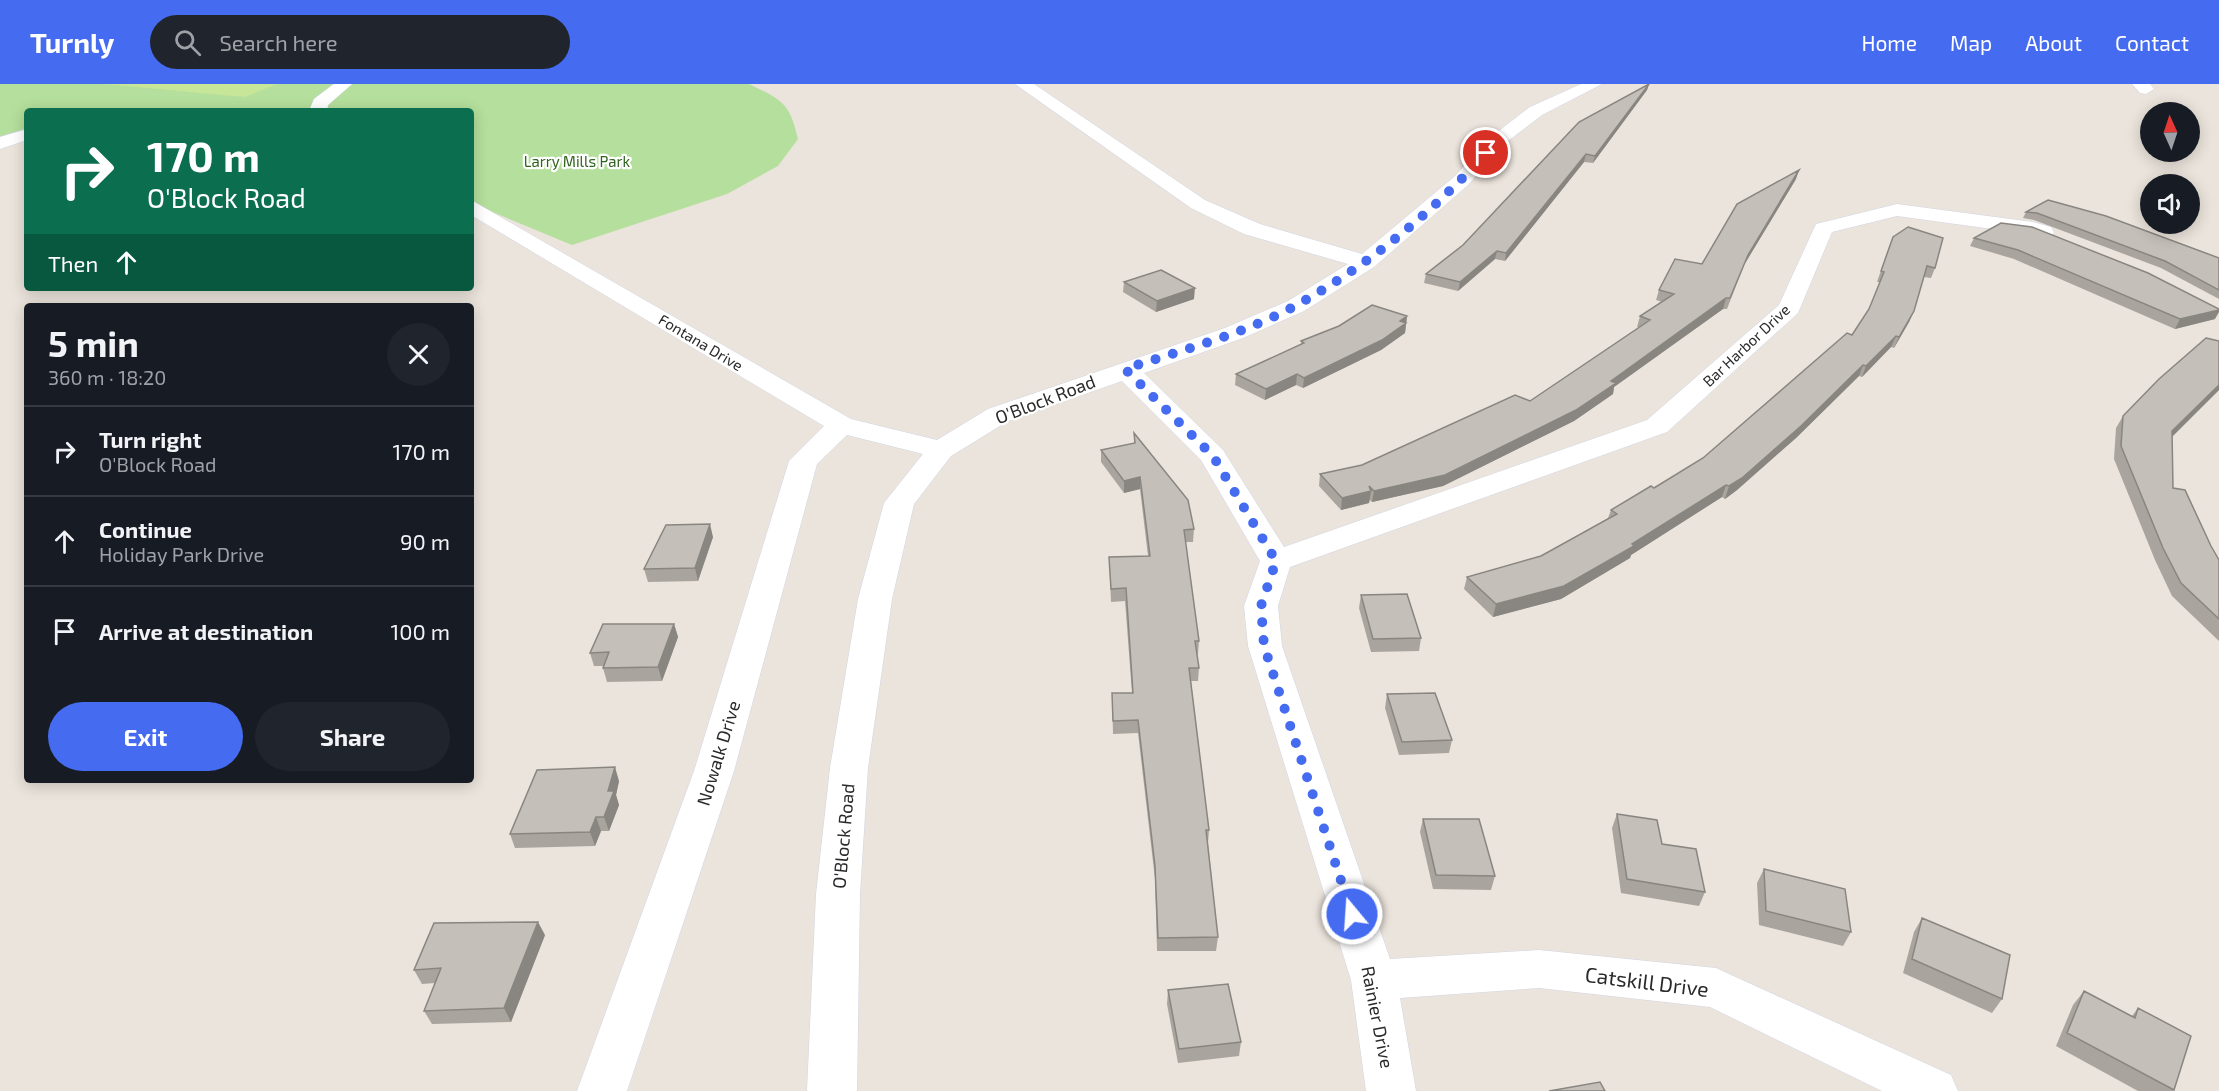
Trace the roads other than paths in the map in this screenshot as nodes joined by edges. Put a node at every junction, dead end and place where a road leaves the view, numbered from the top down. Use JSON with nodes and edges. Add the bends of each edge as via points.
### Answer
{"nodes":[{"id":1,"x":344,"y":84,"type":"edge"},
{"id":2,"x":1023,"y":84,"type":"edge"},
{"id":3,"x":1594,"y":84,"type":"edge"},
{"id":4,"x":319,"y":108,"type":"edge"},
{"id":5,"x":24,"y":135,"type":"edge"},
{"id":6,"x":0,"y":143,"type":"edge"},
{"id":7,"x":474,"y":208,"type":"edge"},
{"id":8,"x":2065,"y":241,"type":"edge"},
{"id":9,"x":1366,"y":262,"type":"junction"},
{"id":10,"x":1125,"y":369,"type":"junction"},
{"id":11,"x":841,"y":425,"type":"junction"},
{"id":12,"x":941,"y":450,"type":"junction"},
{"id":13,"x":1276,"y":561,"type":"junction"},
{"id":14,"x":1374,"y":980,"type":"junction"},
{"id":15,"x":602,"y":1091,"type":"edge"},
{"id":16,"x":832,"y":1091,"type":"edge"},
{"id":17,"x":1391,"y":1091,"type":"edge"},
{"id":18,"x":1933,"y":1091,"type":"edge"}],
"edges":[{"from":1,"to":4,"type":"street"},
{"from":2,"to":9,"type":"street","via":[[1198,204],[1252,229]]},
{"from":3,"to":9,"type":"street","name":"O'Block Road","via":[[1536,111],[1498,140],[1461,181]]},
{"from":5,"to":6,"type":"street"},
{"from":7,"to":11,"type":"street","name":"Fontana Drive"},
{"from":8,"to":13,"type":"street","name":"Bar Harbor Drive","via":[[2033,228],[1897,210],[1823,228],[1790,308],[1657,426]]},
{"from":9,"to":10,"type":"street","name":"O'Block Road","via":[[1296,306],[1234,333]]},
{"from":10,"to":12,"type":"street","name":"O'Block Road","via":[[998,415]]},
{"from":10,"to":13,"type":"street","via":[[1213,456]]},
{"from":11,"to":12,"type":"street","name":"Fontana Drive"},
{"from":11,"to":15,"type":"street","name":"Nowalk Drive","via":[[808,455],[800,468],[714,771]]},
{"from":12,"to":16,"type":"street","name":"O'Block Road","via":[[899,503],[875,599],[848,780],[838,894]]},
{"from":13,"to":14,"type":"street","name":"Rainier Drive","via":[[1261,606],[1264,646]]},
{"from":14,"to":17,"type":"street","name":"Rainier Drive"},
{"from":14,"to":18,"type":"street","name":"Catskill Drive","via":[[1539,969],[1716,988]]}]}
